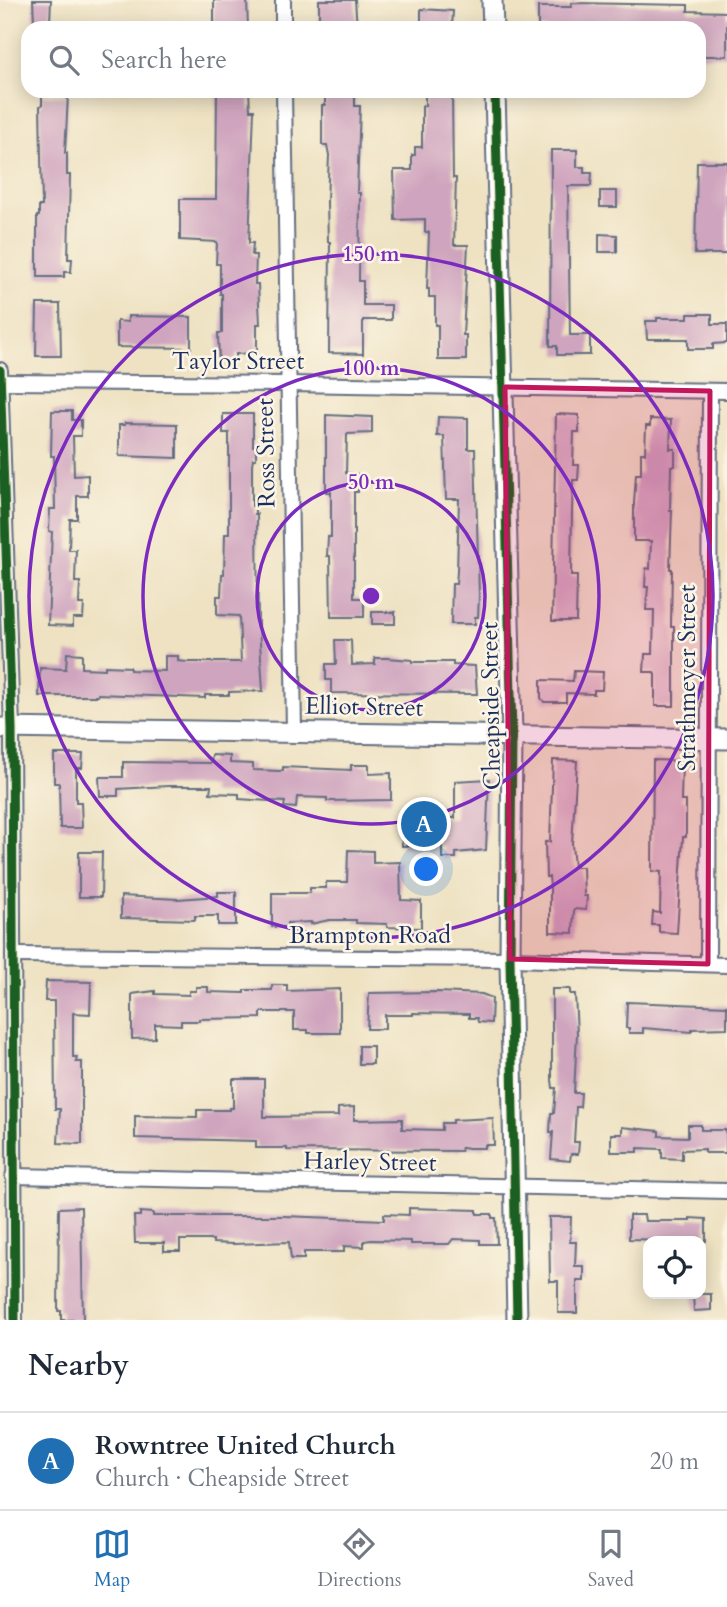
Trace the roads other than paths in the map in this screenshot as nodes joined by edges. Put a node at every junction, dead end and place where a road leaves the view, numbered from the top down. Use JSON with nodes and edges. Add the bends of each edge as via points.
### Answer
{"nodes":[{"id":1,"x":283,"y":0,"type":"edge"},
{"id":2,"x":492,"y":0,"type":"edge"},
{"id":3,"x":283,"y":21,"type":"edge"},
{"id":4,"x":493,"y":21,"type":"edge"},
{"id":5,"x":284,"y":98,"type":"edge"},
{"id":6,"x":495,"y":98,"type":"edge"},
{"id":7,"x":0,"y":370,"type":"edge"},
{"id":8,"x":0,"y":382,"type":"edge"},
{"id":9,"x":288,"y":384,"type":"junction"},
{"id":10,"x":505,"y":387,"type":"junction"},
{"id":11,"x":710,"y":391,"type":"junction"},
{"id":12,"x":727,"y":391,"type":"edge"},
{"id":13,"x":6,"y":728,"type":"edge"},
{"id":14,"x":293,"y":731,"type":"junction"},
{"id":15,"x":512,"y":734,"type":"junction"},
{"id":16,"x":719,"y":739,"type":"edge"},
{"id":17,"x":13,"y":955,"type":"junction"},
{"id":18,"x":510,"y":959,"type":"junction"},
{"id":19,"x":708,"y":964,"type":"junction"},
{"id":20,"x":727,"y":965,"type":"edge"},
{"id":21,"x":13,"y":1176,"type":"junction"},
{"id":22,"x":514,"y":1188,"type":"junction"},
{"id":23,"x":727,"y":1191,"type":"edge"},
{"id":24,"x":15,"y":1320,"type":"edge"},
{"id":25,"x":517,"y":1320,"type":"edge"}],
"edges":[{"from":1,"to":3,"type":"street"},
{"from":2,"to":4,"type":"street"},
{"from":5,"to":9,"type":"street","name":"Ross Street"},
{"from":6,"to":10,"type":"street","name":"Cheapside Street"},
{"from":7,"to":8,"type":"street"},
{"from":8,"to":9,"type":"street","name":"Taylor Street"},
{"from":8,"to":13,"type":"street"},
{"from":9,"to":10,"type":"street","name":"Taylor Street"},
{"from":9,"to":14,"type":"street","name":"Ross Street"},
{"from":10,"to":11,"type":"street","name":"Taylor Street"},
{"from":10,"to":15,"type":"street","name":"Cheapside Street"},
{"from":11,"to":12,"type":"street","name":"Taylor Street"},
{"from":11,"to":16,"type":"street","name":"Strathmeyer Street"},
{"from":13,"to":14,"type":"street","name":"Elliot Street"},
{"from":13,"to":17,"type":"street"},
{"from":14,"to":15,"type":"street","name":"Elliot Street"},
{"from":15,"to":16,"type":"street","name":"Elliot Street"},
{"from":15,"to":18,"type":"street","name":"Cheapside Street"},
{"from":16,"to":19,"type":"street","name":"Strathmeyer Street"},
{"from":17,"to":18,"type":"street","name":"Brampton Road"},
{"from":17,"to":21,"type":"street"},
{"from":18,"to":19,"type":"street","name":"Brampton Road"},
{"from":18,"to":22,"type":"street","name":"Cheapside Street"},
{"from":19,"to":20,"type":"street","name":"Brampton Road"},
{"from":21,"to":22,"type":"street","name":"Harley Street"},
{"from":21,"to":24,"type":"street"},
{"from":22,"to":23,"type":"street","name":"Harley Street"},
{"from":22,"to":25,"type":"street","name":"Cheapside Street"}]}
